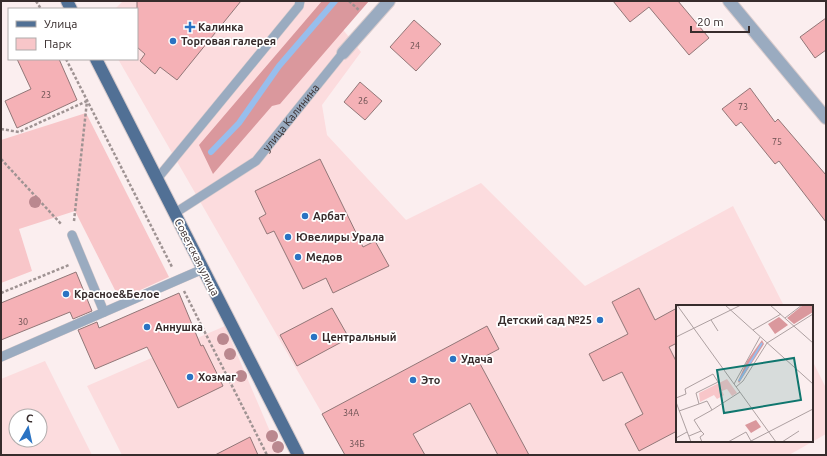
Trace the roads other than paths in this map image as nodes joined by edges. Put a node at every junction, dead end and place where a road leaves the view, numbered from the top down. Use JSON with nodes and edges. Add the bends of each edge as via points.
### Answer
{"nodes":[{"id":1,"x":300,"y":1,"type":"edge"},
{"id":2,"x":389,"y":1,"type":"edge"},
{"id":3,"x":730,"y":1,"type":"edge"},
{"id":4,"x":343,"y":54,"type":"joint"},
{"id":5,"x":97,"y":60,"type":"edge"},
{"id":6,"x":826,"y":118,"type":"edge"},
{"id":7,"x":157,"y":179,"type":"junction"},
{"id":8,"x":175,"y":213,"type":"junction"},
{"id":9,"x":72,"y":235,"type":"road end"},
{"id":10,"x":203,"y":268,"type":"junction"},
{"id":11,"x":104,"y":312,"type":"junction"},
{"id":12,"x":1,"y":357,"type":"edge"},
{"id":13,"x":298,"y":455,"type":"edge"}],
"edges":[{"from":1,"to":7,"type":"lane","via":[[299,6]]},
{"from":2,"to":4,"type":"street","name":"улица Калинина"},
{"from":3,"to":6,"type":"street"},
{"from":4,"to":8,"type":"lane","name":"улица Калинина","via":[[256,161]]},
{"from":5,"to":7,"type":"main road","name":"Советская улица"},
{"from":7,"to":8,"type":"main road","name":"Советская улица"},
{"from":8,"to":10,"type":"main road","name":"Советская улица"},
{"from":9,"to":11,"type":"lane"},
{"from":10,"to":11,"type":"lane"},
{"from":10,"to":13,"type":"main road","name":"Советская улица"},
{"from":11,"to":12,"type":"lane"}]}
